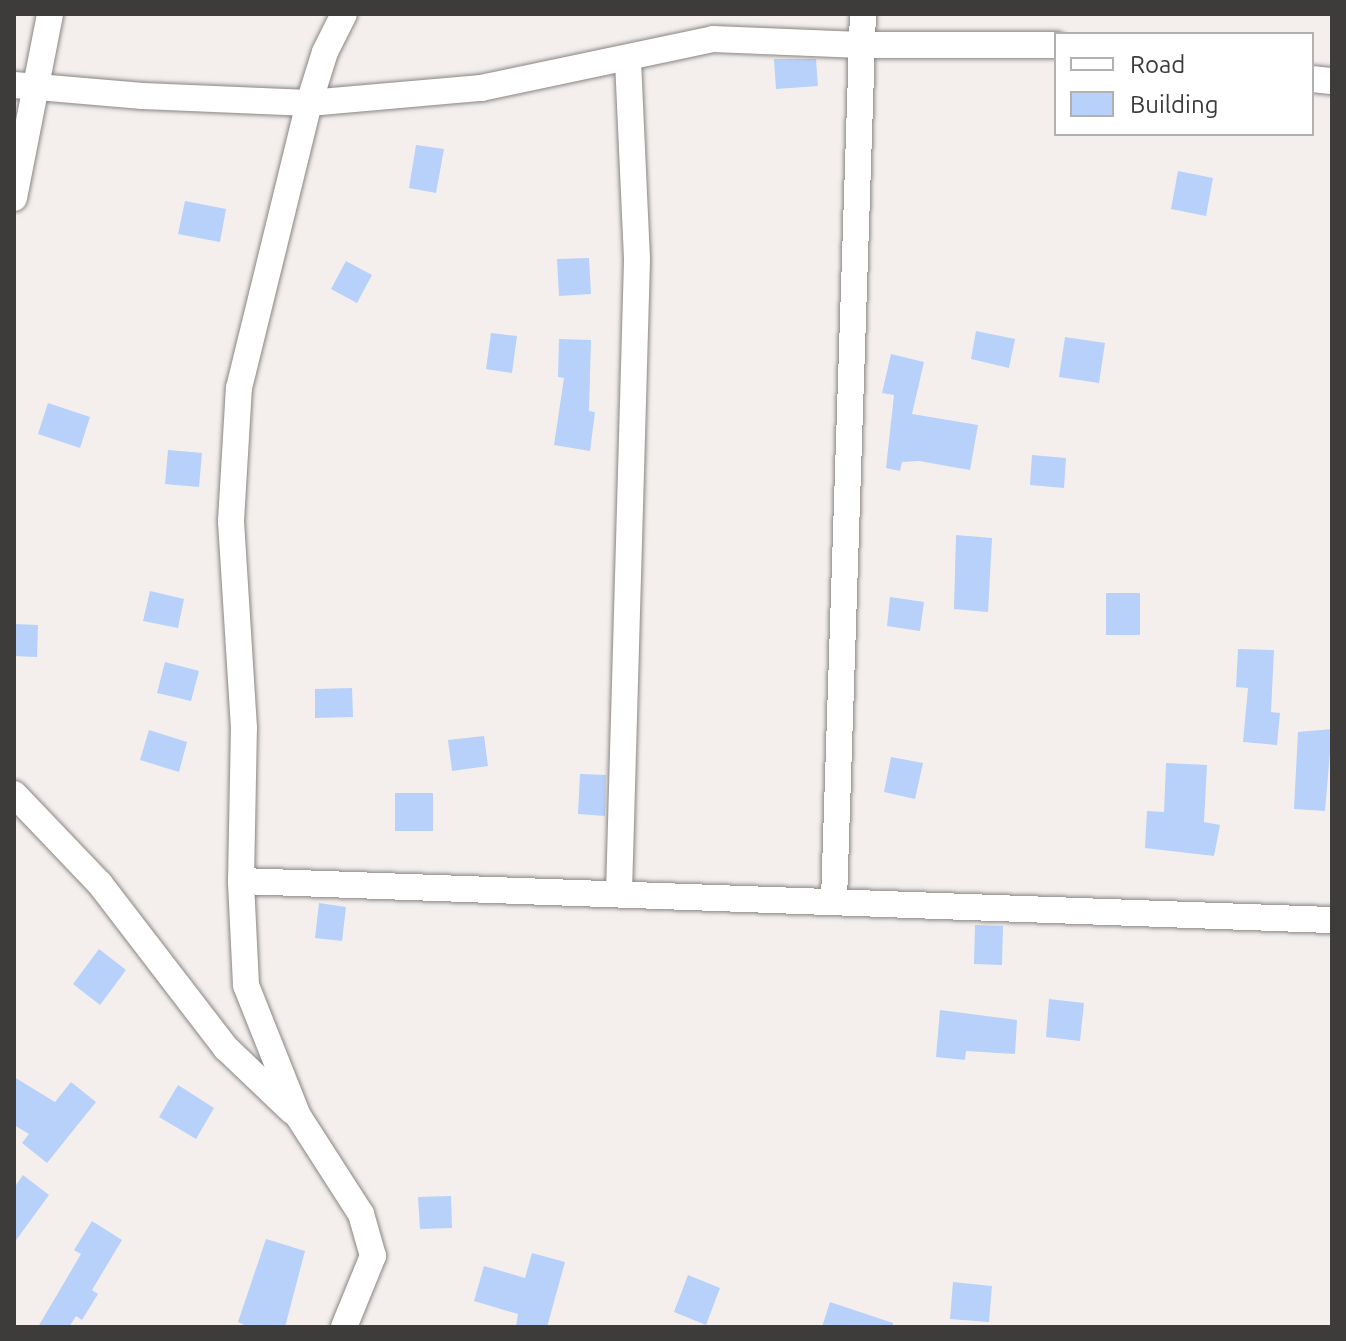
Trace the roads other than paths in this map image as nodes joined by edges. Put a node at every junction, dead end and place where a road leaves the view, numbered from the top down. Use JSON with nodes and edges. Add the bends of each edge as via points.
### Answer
{"nodes":[{"id":1,"x":50,"y":14,"type":"edge"},
{"id":2,"x":344,"y":14,"type":"edge"},
{"id":3,"x":863,"y":14,"type":"edge"},
{"id":4,"x":861,"y":45,"type":"junction"},
{"id":5,"x":1054,"y":45,"type":"edge"},
{"id":6,"x":628,"y":59,"type":"junction"},
{"id":7,"x":24,"y":87,"type":"edge"},
{"id":8,"x":309,"y":103,"type":"junction"},
{"id":9,"x":14,"y":198,"type":"edge"},
{"id":10,"x":14,"y":794,"type":"edge"},
{"id":11,"x":241,"y":881,"type":"junction"},
{"id":12,"x":619,"y":893,"type":"junction"},
{"id":13,"x":834,"y":900,"type":"junction"},
{"id":14,"x":1332,"y":920,"type":"edge"},
{"id":15,"x":298,"y":1116,"type":"junction"},
{"id":16,"x":344,"y":1327,"type":"edge"}],
"edges":[{"from":1,"to":7,"type":"street"},
{"from":2,"to":8,"type":"street"},
{"from":3,"to":4,"type":"street"},
{"from":4,"to":5,"type":"street"},
{"from":4,"to":6,"type":"street","via":[[713,39]]},
{"from":4,"to":13,"type":"street"},
{"from":6,"to":8,"type":"street","via":[[481,88]]},
{"from":6,"to":12,"type":"street","via":[[637,259]]},
{"from":7,"to":8,"type":"street"},
{"from":7,"to":9,"type":"street"},
{"from":8,"to":11,"type":"street","via":[[239,388],[231,521],[244,728]]},
{"from":10,"to":15,"type":"street","via":[[100,884],[226,1048]]},
{"from":11,"to":12,"type":"street"},
{"from":11,"to":15,"type":"street","via":[[246,985]]},
{"from":12,"to":13,"type":"street"},
{"from":13,"to":14,"type":"street"},
{"from":15,"to":16,"type":"street","via":[[361,1214],[373,1256]]}]}
